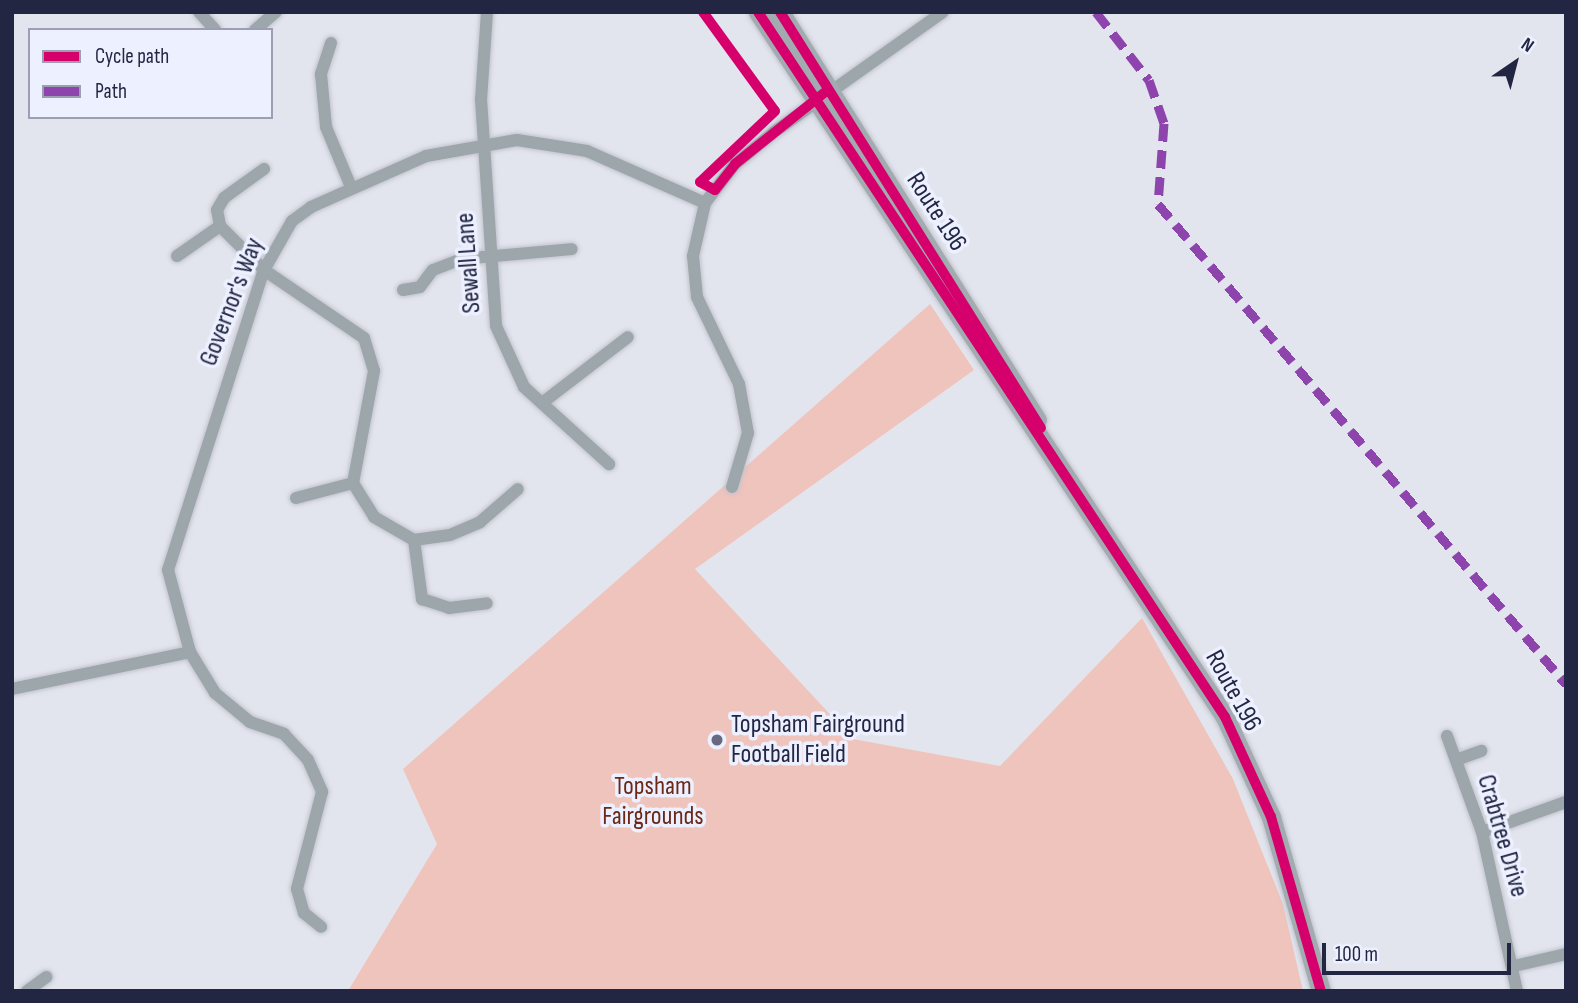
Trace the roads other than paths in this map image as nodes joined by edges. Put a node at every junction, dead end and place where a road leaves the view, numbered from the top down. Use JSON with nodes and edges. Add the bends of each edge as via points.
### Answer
{"nodes":[{"id":1,"x":199,"y":12,"type":"edge"},
{"id":2,"x":276,"y":12,"type":"edge"},
{"id":3,"x":488,"y":12,"type":"edge"},
{"id":4,"x":758,"y":12,"type":"edge"},
{"id":5,"x":780,"y":12,"type":"edge"},
{"id":6,"x":943,"y":12,"type":"edge"},
{"id":7,"x":213,"y":28,"type":"edge"},
{"id":8,"x":257,"y":28,"type":"edge"},
{"id":9,"x":331,"y":43,"type":"dead end"},
{"id":10,"x":822,"y":95,"type":"junction"},
{"id":11,"x":487,"y":142,"type":"junction"},
{"id":12,"x":264,"y":169,"type":"dead end"},
{"id":13,"x":351,"y":187,"type":"junction"},
{"id":14,"x":705,"y":203,"type":"junction"},
{"id":15,"x":220,"y":226,"type":"junction"},
{"id":16,"x":572,"y":249,"type":"dead end"},
{"id":17,"x":177,"y":256,"type":"dead end"},
{"id":18,"x":496,"y":260,"type":"junction"},
{"id":19,"x":264,"y":270,"type":"junction"},
{"id":20,"x":403,"y":290,"type":"dead end"},
{"id":21,"x":628,"y":337,"type":"dead end"},
{"id":22,"x":542,"y":403,"type":"junction"},
{"id":23,"x":609,"y":464,"type":"dead end"},
{"id":24,"x":353,"y":483,"type":"junction"},
{"id":25,"x":732,"y":487,"type":"dead end"},
{"id":26,"x":518,"y":489,"type":"dead end"},
{"id":27,"x":296,"y":498,"type":"dead end"},
{"id":28,"x":414,"y":540,"type":"junction"},
{"id":29,"x":488,"y":603,"type":"dead end"},
{"id":30,"x":190,"y":652,"type":"junction"},
{"id":31,"x":12,"y":689,"type":"edge"},
{"id":32,"x":1447,"y":736,"type":"dead end"},
{"id":33,"x":1481,"y":751,"type":"dead end"},
{"id":34,"x":1456,"y":760,"type":"junction"},
{"id":35,"x":1566,"y":802,"type":"edge"},
{"id":36,"x":1482,"y":832,"type":"junction"},
{"id":37,"x":321,"y":927,"type":"dead end"},
{"id":38,"x":1566,"y":954,"type":"edge"},
{"id":39,"x":1514,"y":966,"type":"junction"},
{"id":40,"x":46,"y":977,"type":"dead end"},
{"id":41,"x":27,"y":991,"type":"edge"},
{"id":42,"x":1321,"y":991,"type":"edge"},
{"id":43,"x":1517,"y":991,"type":"edge"}],
"edges":[{"from":1,"to":7,"type":"street"},
{"from":2,"to":8,"type":"street"},
{"from":3,"to":11,"type":"street","name":"Sewall Lane","via":[[481,64]]},
{"from":4,"to":10,"type":"highway","name":"Route 196"},
{"from":5,"to":10,"type":"highway","name":"Route 196"},
{"from":6,"to":10,"type":"street"},
{"from":9,"to":13,"type":"street","via":[[321,74],[326,127]]},
{"from":10,"to":14,"type":"street","via":[[734,164]]},
{"from":10,"to":42,"type":"highway","name":"Route 196","via":[[1030,403],[1046,441],[1225,717],[1271,817]]},
{"from":11,"to":13,"type":"street","name":"Governor's Way","via":[[426,156]]},
{"from":11,"to":14,"type":"street","name":"Governor's Way","via":[[549,141],[587,151]]},
{"from":11,"to":18,"type":"street","name":"Sewall Lane"},
{"from":12,"to":15,"type":"street","via":[[224,198],[216,210]]},
{"from":13,"to":19,"type":"street","name":"Governor's Way","via":[[292,221]]},
{"from":14,"to":25,"type":"street","via":[[693,256],[697,297],[739,384],[748,433]]},
{"from":15,"to":17,"type":"street"},
{"from":15,"to":19,"type":"street"},
{"from":16,"to":18,"type":"street"},
{"from":18,"to":20,"type":"street","via":[[461,259],[433,270],[421,287]]},
{"from":18,"to":22,"type":"street","name":"Sewall Lane","via":[[496,326],[524,387]]},
{"from":19,"to":24,"type":"street","via":[[346,323],[372,354]]},
{"from":19,"to":30,"type":"street","name":"Governor's Way","via":[[168,569]]},
{"from":21,"to":22,"type":"street"},
{"from":22,"to":23,"type":"street","name":"Sewall Lane"},
{"from":24,"to":27,"type":"street"},
{"from":24,"to":28,"type":"street","via":[[374,517]]},
{"from":26,"to":28,"type":"street","via":[[480,522]]},
{"from":28,"to":29,"type":"street","via":[[422,599],[449,608]]},
{"from":30,"to":31,"type":"street"},
{"from":30,"to":37,"type":"street","name":"Governor's Way","via":[[215,693],[250,722],[284,734],[308,760],[322,792],[297,889],[304,913]]},
{"from":32,"to":34,"type":"street","name":"Crabtree Drive"},
{"from":33,"to":34,"type":"street"},
{"from":34,"to":36,"type":"street","name":"Crabtree Drive"},
{"from":35,"to":36,"type":"street"},
{"from":36,"to":39,"type":"street","name":"Crabtree Drive"},
{"from":38,"to":39,"type":"street"},
{"from":39,"to":43,"type":"street","name":"Crabtree Drive"},
{"from":40,"to":41,"type":"street"}]}
